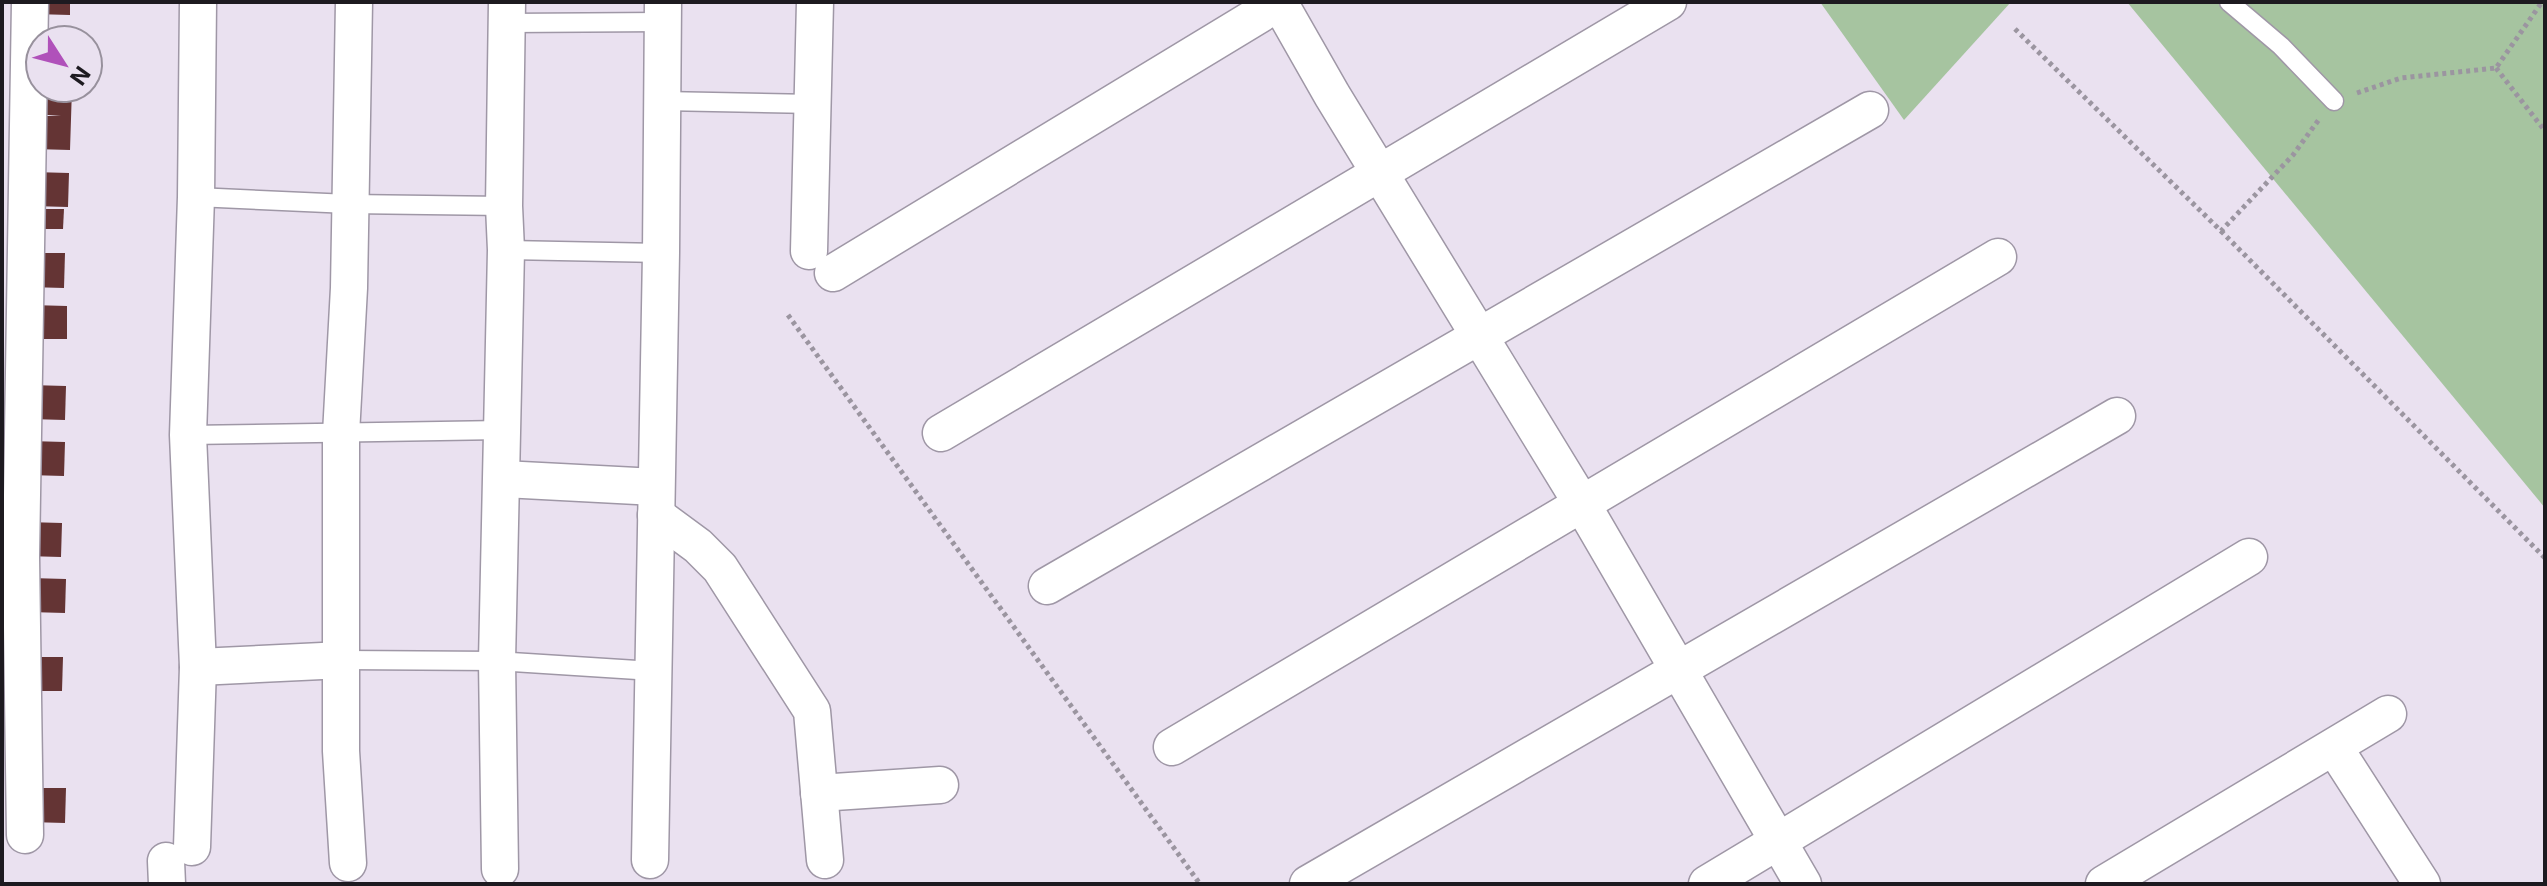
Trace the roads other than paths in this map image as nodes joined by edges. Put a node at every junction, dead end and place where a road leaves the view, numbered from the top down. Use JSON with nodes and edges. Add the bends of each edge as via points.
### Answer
{"nodes":[{"id":1,"x":30,"y":2,"type":"edge"},
{"id":2,"x":198,"y":2,"type":"edge"},
{"id":3,"x":354,"y":2,"type":"edge"},
{"id":4,"x":815,"y":2,"type":"edge"},
{"id":5,"x":1279,"y":2,"type":"edge"},
{"id":6,"x":1668,"y":2,"type":"edge"},
{"id":7,"x":2229,"y":2,"type":"edge"},
{"id":8,"x":663,"y":12,"type":"edge"},
{"id":9,"x":508,"y":13,"type":"edge"},
{"id":10,"x":662,"y":101,"type":"junction"},
{"id":11,"x":2334,"y":101,"type":"road end"},
{"id":12,"x":814,"y":104,"type":"junction"},
{"id":13,"x":1870,"y":110,"type":"dead end"},
{"id":14,"x":1380,"y":173,"type":"junction"},
{"id":15,"x":196,"y":197,"type":"junction"},
{"id":16,"x":349,"y":204,"type":"junction"},
{"id":17,"x":504,"y":206,"type":"junction"},
{"id":18,"x":506,"y":250,"type":"junction"},
{"id":19,"x":661,"y":253,"type":"junction"},
{"id":20,"x":1998,"y":257,"type":"dead end"},
{"id":21,"x":1479,"y":336,"type":"junction"},
{"id":22,"x":2117,"y":416,"type":"dead end"},
{"id":23,"x":502,"y":430,"type":"junction"},
{"id":24,"x":941,"y":433,"type":"dead end"},
{"id":25,"x":341,"y":434,"type":"junction"},
{"id":26,"x":188,"y":435,"type":"junction"},
{"id":27,"x":502,"y":479,"type":"junction"},
{"id":28,"x":12,"y":498,"type":"edge"},
{"id":29,"x":656,"y":501,"type":"junction"},
{"id":30,"x":1582,"y":504,"type":"junction"},
{"id":31,"x":2249,"y":557,"type":"dead end"},
{"id":32,"x":1047,"y":586,"type":"dead end"},
{"id":33,"x":343,"y":660,"type":"junction"},
{"id":34,"x":497,"y":661,"type":"junction"},
{"id":35,"x":198,"y":667,"type":"junction"},
{"id":36,"x":1679,"y":669,"type":"junction"},
{"id":37,"x":653,"y":671,"type":"junction"},
{"id":38,"x":2388,"y":714,"type":"dead end"},
{"id":39,"x":1172,"y":747,"type":"dead end"},
{"id":40,"x":2334,"y":747,"type":"junction"},
{"id":41,"x":940,"y":785,"type":"dead end"},
{"id":42,"x":819,"y":793,"type":"junction"},
{"id":43,"x":25,"y":835,"type":"dead end"},
{"id":44,"x":1778,"y":841,"type":"junction"},
{"id":45,"x":650,"y":860,"type":"dead end"},
{"id":46,"x":825,"y":860,"type":"dead end"},
{"id":47,"x":348,"y":863,"type":"dead end"},
{"id":48,"x":175,"y":864,"type":"edge"},
{"id":49,"x":500,"y":869,"type":"dead end"},
{"id":50,"x":1308,"y":884,"type":"edge"},
{"id":51,"x":1707,"y":884,"type":"edge"},
{"id":52,"x":1803,"y":884,"type":"edge"},
{"id":53,"x":2104,"y":884,"type":"edge"},
{"id":54,"x":2422,"y":884,"type":"edge"}],
"edges":[{"from":1,"to":28,"type":"street"},
{"from":2,"to":15,"type":"street"},
{"from":3,"to":16,"type":"street"},
{"from":4,"to":12,"type":"street"},
{"from":5,"to":12,"type":"street","via":[[821,262]]},
{"from":5,"to":14,"type":"street"},
{"from":6,"to":14,"type":"street"},
{"from":7,"to":11,"type":"lane"},
{"from":8,"to":9,"type":"lane"},
{"from":8,"to":10,"type":"street"},
{"from":9,"to":17,"type":"street"},
{"from":10,"to":12,"type":"lane"},
{"from":10,"to":19,"type":"street"},
{"from":13,"to":21,"type":"street"},
{"from":14,"to":21,"type":"street"},
{"from":14,"to":24,"type":"street"},
{"from":15,"to":16,"type":"lane"},
{"from":15,"to":26,"type":"street"},
{"from":16,"to":17,"type":"lane"},
{"from":16,"to":25,"type":"street"},
{"from":17,"to":18,"type":"street"},
{"from":18,"to":19,"type":"lane"},
{"from":18,"to":23,"type":"street"},
{"from":19,"to":29,"type":"street"},
{"from":20,"to":30,"type":"street"},
{"from":21,"to":30,"type":"street"},
{"from":21,"to":32,"type":"street"},
{"from":22,"to":36,"type":"street"},
{"from":23,"to":25,"type":"lane"},
{"from":23,"to":27,"type":"street"},
{"from":25,"to":26,"type":"lane"},
{"from":25,"to":33,"type":"street"},
{"from":26,"to":35,"type":"street"},
{"from":27,"to":29,"type":"street"},
{"from":27,"to":34,"type":"street"},
{"from":28,"to":43,"type":"street"},
{"from":29,"to":37,"type":"street"},
{"from":29,"to":42,"type":"street","via":[[720,568],[812,711]]},
{"from":30,"to":36,"type":"street"},
{"from":30,"to":39,"type":"street"},
{"from":31,"to":44,"type":"street"},
{"from":33,"to":34,"type":"lane"},
{"from":33,"to":35,"type":"street"},
{"from":33,"to":47,"type":"street","via":[[341,751]]},
{"from":34,"to":37,"type":"lane"},
{"from":34,"to":49,"type":"street"},
{"from":35,"to":48,"type":"street"},
{"from":36,"to":44,"type":"street"},
{"from":36,"to":50,"type":"street"},
{"from":37,"to":45,"type":"street"},
{"from":38,"to":40,"type":"street"},
{"from":40,"to":53,"type":"street"},
{"from":40,"to":54,"type":"street"},
{"from":41,"to":42,"type":"street"},
{"from":42,"to":46,"type":"street"},
{"from":44,"to":51,"type":"street"},
{"from":44,"to":52,"type":"street"}]}
